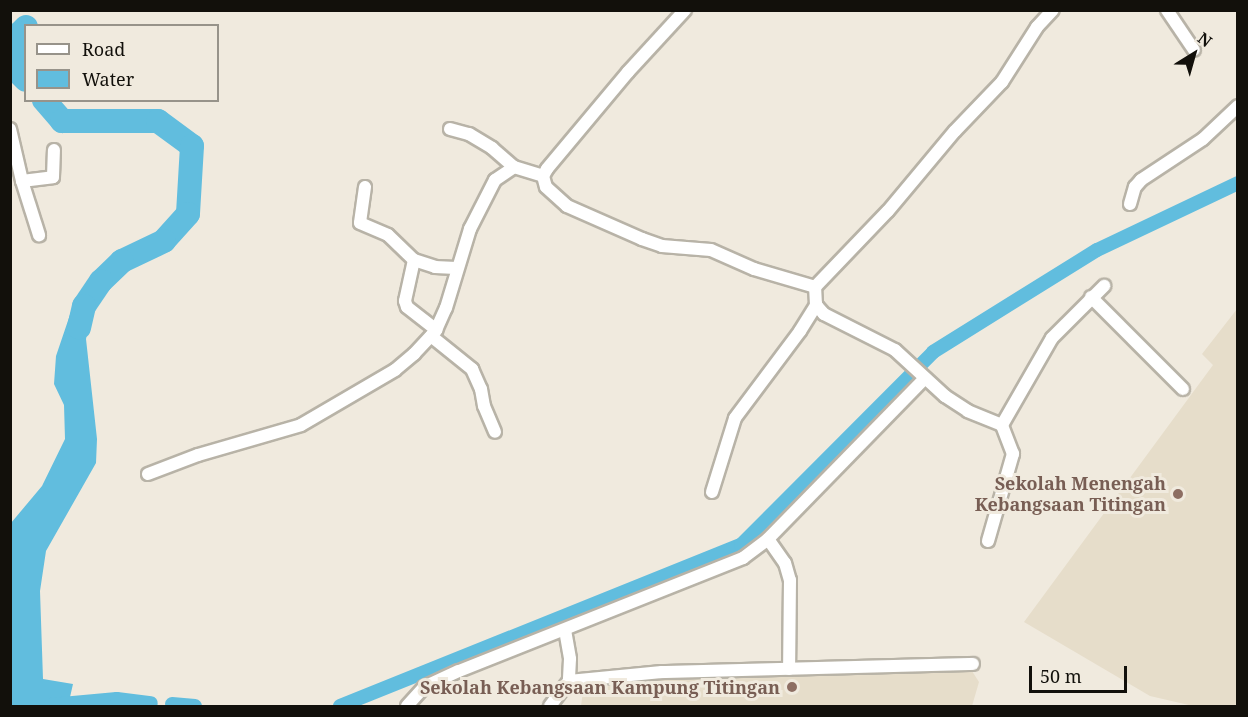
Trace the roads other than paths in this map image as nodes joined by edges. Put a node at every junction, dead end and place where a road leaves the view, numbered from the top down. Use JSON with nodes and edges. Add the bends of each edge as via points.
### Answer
{"nodes":[{"id":1,"x":685,"y":10,"type":"edge"},
{"id":2,"x":1053,"y":10,"type":"edge"},
{"id":3,"x":1167,"y":10,"type":"edge"},
{"id":4,"x":1194,"y":51,"type":"dead end"},
{"id":5,"x":1238,"y":106,"type":"edge"},
{"id":6,"x":10,"y":129,"type":"edge"},
{"id":7,"x":450,"y":129,"type":"dead end"},
{"id":8,"x":54,"y":150,"type":"dead end"},
{"id":9,"x":514,"y":167,"type":"junction"},
{"id":10,"x":543,"y":176,"type":"junction"},
{"id":11,"x":22,"y":181,"type":"junction"},
{"id":12,"x":365,"y":188,"type":"dead end"},
{"id":13,"x":1130,"y":204,"type":"dead end"},
{"id":14,"x":39,"y":235,"type":"dead end"},
{"id":15,"x":414,"y":260,"type":"junction"},
{"id":16,"x":456,"y":268,"type":"junction"},
{"id":17,"x":815,"y":286,"type":"junction"},
{"id":18,"x":1104,"y":286,"type":"dead end"},
{"id":19,"x":1091,"y":297,"type":"junction"},
{"id":20,"x":816,"y":305,"type":"junction"},
{"id":21,"x":434,"y":333,"type":"junction"},
{"id":22,"x":922,"y":377,"type":"junction"},
{"id":23,"x":1183,"y":388,"type":"dead end"},
{"id":24,"x":1002,"y":426,"type":"junction"},
{"id":25,"x":495,"y":432,"type":"dead end"},
{"id":26,"x":148,"y":474,"type":"dead end"},
{"id":27,"x":712,"y":492,"type":"dead end"},
{"id":28,"x":768,"y":538,"type":"junction"},
{"id":29,"x":988,"y":541,"type":"dead end"},
{"id":30,"x":565,"y":630,"type":"junction"},
{"id":31,"x":973,"y":664,"type":"dead end"},
{"id":32,"x":789,"y":669,"type":"junction"},
{"id":33,"x":569,"y":681,"type":"junction"},
{"id":34,"x":408,"y":706,"type":"edge"},
{"id":35,"x":550,"y":706,"type":"edge"}],
"edges":[{"from":1,"to":10,"type":"street","via":[[628,72]]},
{"from":2,"to":17,"type":"street","via":[[1037,27],[1002,82],[888,211]]},
{"from":3,"to":4,"type":"street"},
{"from":5,"to":13,"type":"street","via":[[1203,139],[1141,180]]},
{"from":6,"to":11,"type":"street"},
{"from":7,"to":9,"type":"street","via":[[469,134]]},
{"from":8,"to":11,"type":"street","via":[[53,177]]},
{"from":9,"to":10,"type":"street"},
{"from":9,"to":16,"type":"street","via":[[504,172],[487,192]]},
{"from":10,"to":17,"type":"street","via":[[546,188],[567,206],[642,239],[662,246],[711,250],[754,269]]},
{"from":11,"to":14,"type":"street"},
{"from":12,"to":15,"type":"street","via":[[360,223],[388,235]]},
{"from":15,"to":16,"type":"street"},
{"from":15,"to":21,"type":"street","via":[[405,301]]},
{"from":16,"to":21,"type":"street","via":[[446,308]]},
{"from":17,"to":20,"type":"street"},
{"from":18,"to":19,"type":"street"},
{"from":19,"to":23,"type":"street"},
{"from":19,"to":24,"type":"street","via":[[1052,338]]},
{"from":20,"to":22,"type":"street","via":[[836,322],[895,350]]},
{"from":20,"to":27,"type":"street","via":[[735,418]]},
{"from":21,"to":25,"type":"street","via":[[471,369]]},
{"from":21,"to":26,"type":"street","via":[[395,370],[301,425]]},
{"from":22,"to":24,"type":"street","via":[[968,411]]},
{"from":22,"to":28,"type":"street"},
{"from":24,"to":29,"type":"street","via":[[1013,454]]},
{"from":28,"to":30,"type":"street","via":[[743,558]]},
{"from":28,"to":32,"type":"street","via":[[785,563],[790,580]]},
{"from":30,"to":33,"type":"street"},
{"from":30,"to":34,"type":"street","via":[[424,687]]},
{"from":31,"to":32,"type":"street"},
{"from":32,"to":33,"type":"street","via":[[662,672]]},
{"from":33,"to":35,"type":"street"}]}
